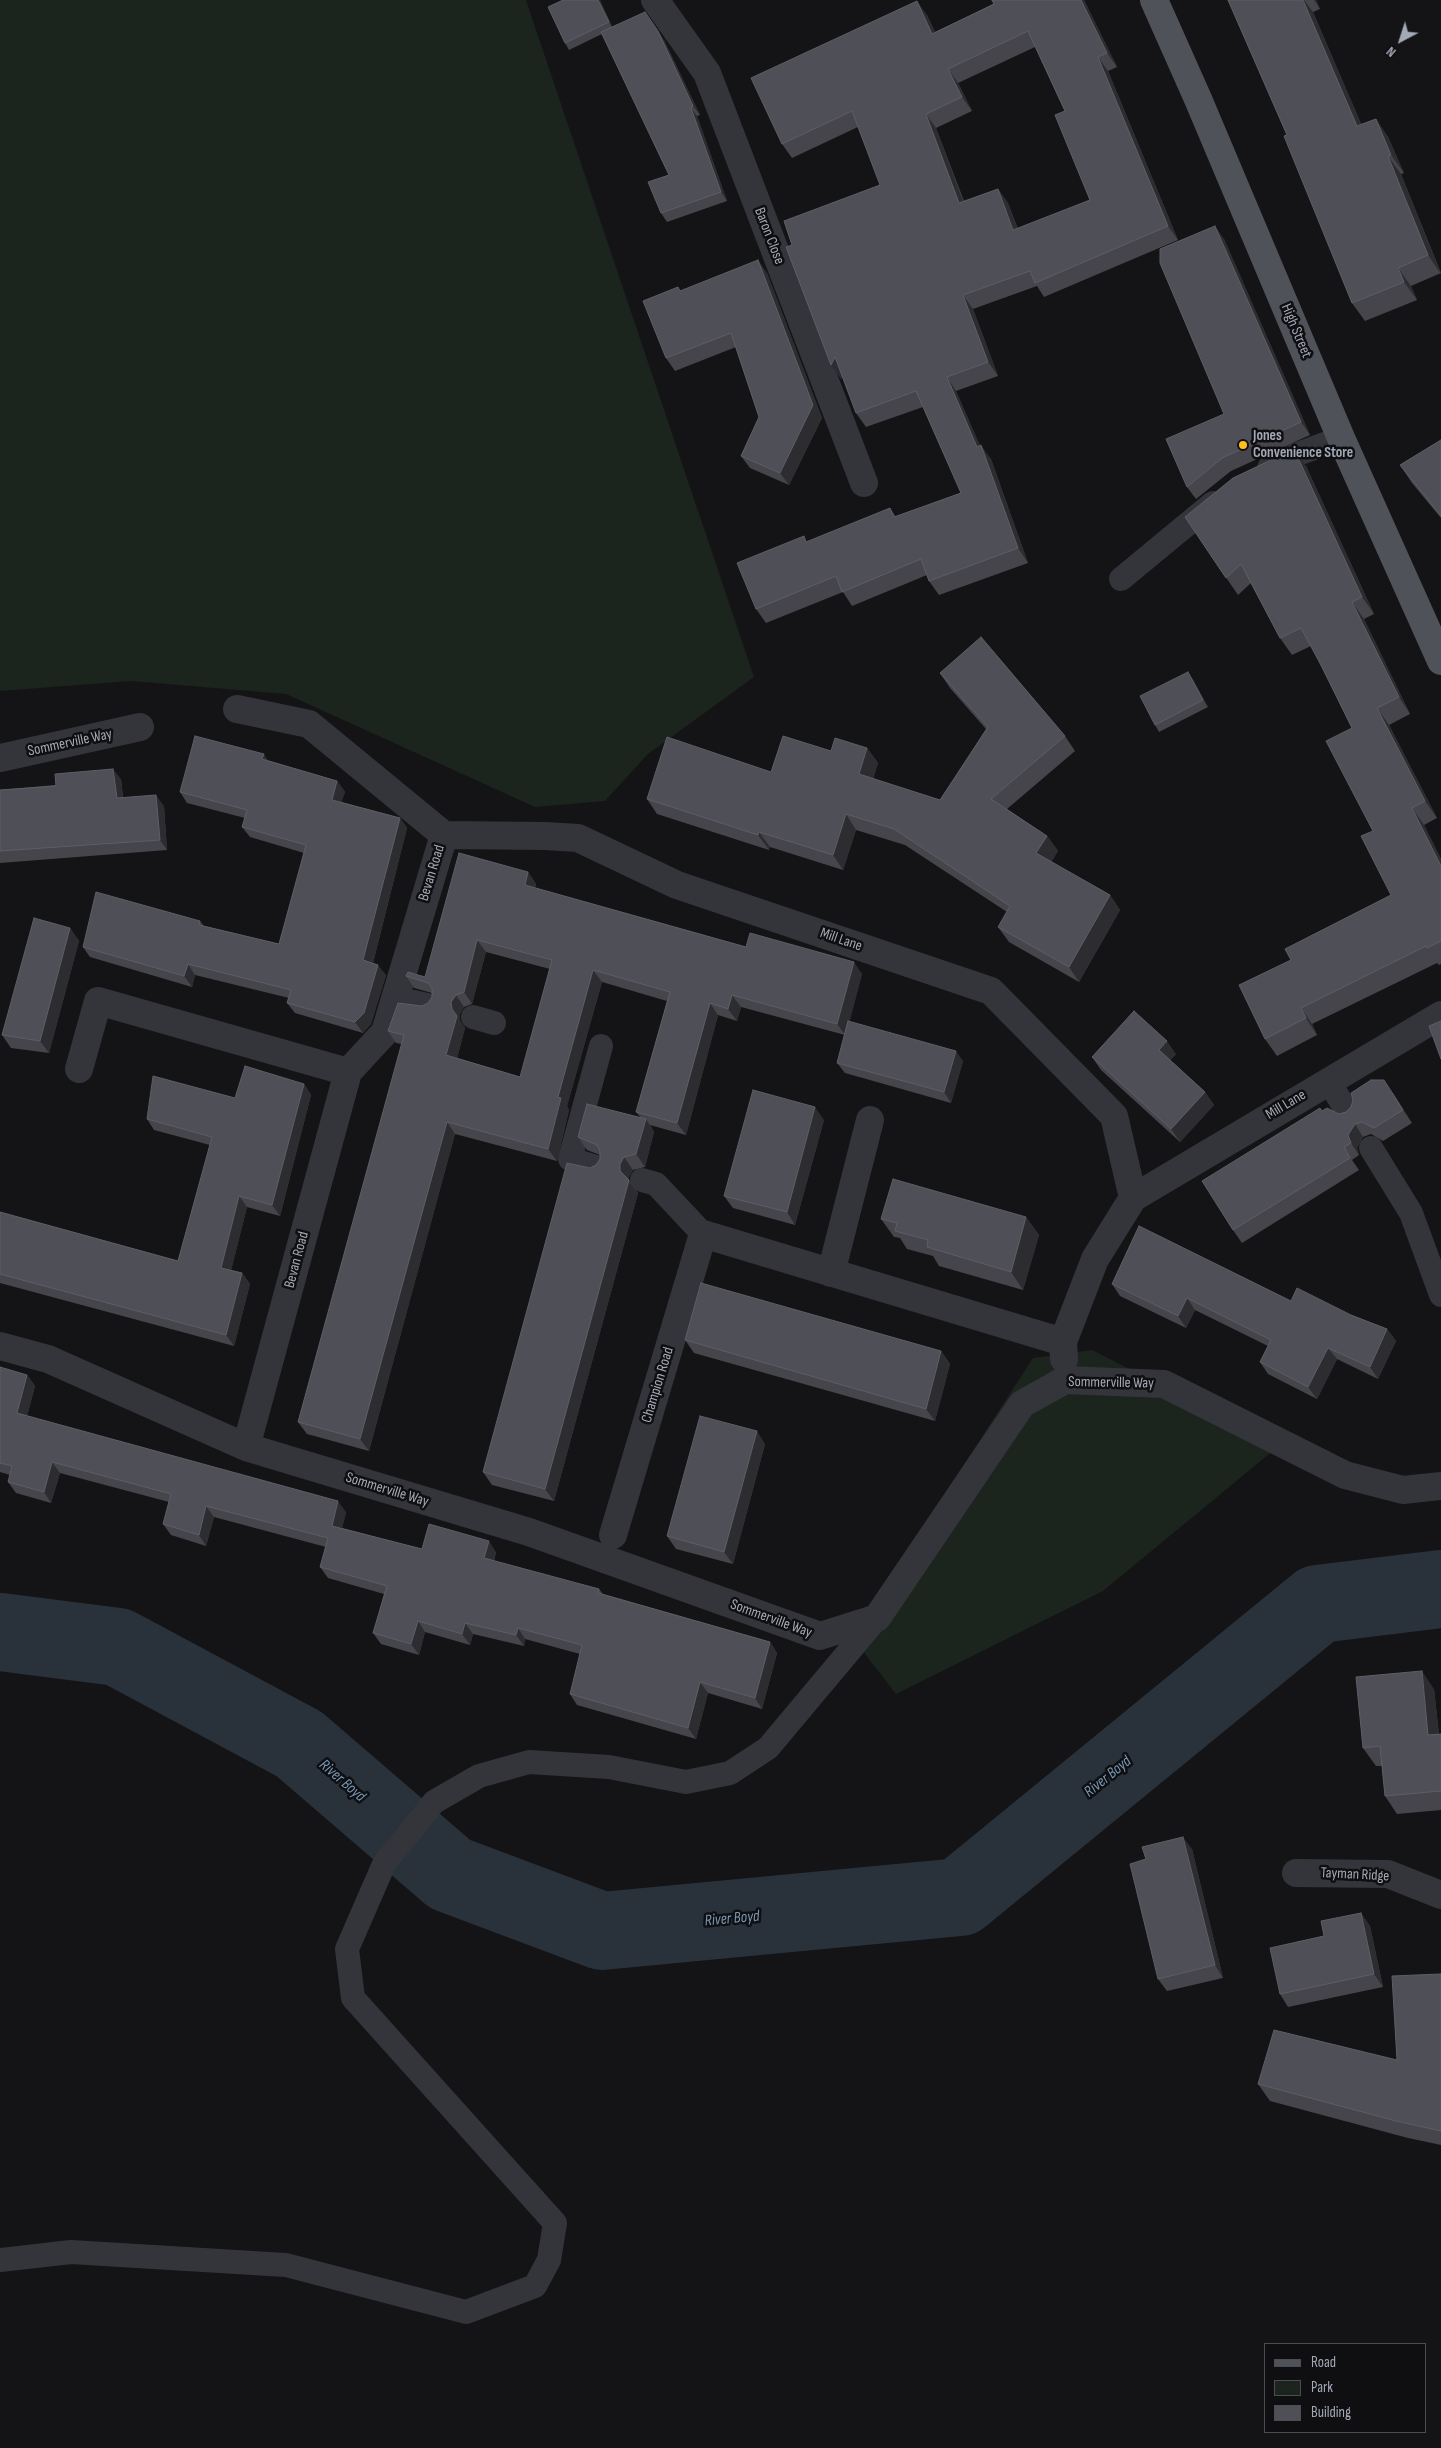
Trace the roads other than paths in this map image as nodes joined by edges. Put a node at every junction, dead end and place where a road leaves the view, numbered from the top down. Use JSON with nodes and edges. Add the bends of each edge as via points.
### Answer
{"nodes":[{"id":1,"x":655,"y":0,"type":"edge"},
{"id":2,"x":1154,"y":0,"type":"edge"},
{"id":3,"x":1341,"y":438,"type":"junction"},
{"id":4,"x":864,"y":483,"type":"dead end"},
{"id":5,"x":1121,"y":579,"type":"dead end"},
{"id":6,"x":1441,"y":662,"type":"edge"},
{"id":7,"x":237,"y":709,"type":"dead end"},
{"id":8,"x":140,"y":727,"type":"dead end"},
{"id":9,"x":0,"y":758,"type":"edge"},
{"id":10,"x":444,"y":836,"type":"junction"},
{"id":11,"x":395,"y":998,"type":"junction"},
{"id":12,"x":427,"y":1005,"type":"edge"},
{"id":13,"x":1441,"y":1015,"type":"edge"},
{"id":14,"x":601,"y":1046,"type":"dead end"},
{"id":15,"x":78,"y":1069,"type":"dead end"},
{"id":16,"x":348,"y":1072,"type":"junction"},
{"id":17,"x":1328,"y":1080,"type":"junction"},
{"id":18,"x":1348,"y":1112,"type":"edge"},
{"id":19,"x":870,"y":1120,"type":"dead end"},
{"id":20,"x":1371,"y":1148,"type":"edge"},
{"id":21,"x":596,"y":1167,"type":"edge"},
{"id":22,"x":642,"y":1180,"type":"dead end"},
{"id":23,"x":1132,"y":1198,"type":"junction"},
{"id":24,"x":703,"y":1234,"type":"junction"},
{"id":25,"x":831,"y":1273,"type":"junction"},
{"id":26,"x":1441,"y":1295,"type":"edge"},
{"id":27,"x":1062,"y":1342,"type":"junction"},
{"id":28,"x":0,"y":1346,"type":"edge"},
{"id":29,"x":1065,"y":1380,"type":"junction"},
{"id":30,"x":246,"y":1447,"type":"junction"},
{"id":31,"x":1441,"y":1486,"type":"edge"},
{"id":32,"x":613,"y":1535,"type":"dead end"},
{"id":33,"x":877,"y":1618,"type":"junction"},
{"id":34,"x":1296,"y":1873,"type":"dead end"},
{"id":35,"x":1441,"y":1895,"type":"edge"},
{"id":36,"x":0,"y":2260,"type":"edge"}],
"edges":[{"from":1,"to":4,"type":"street","name":"Baron Close","via":[[707,73]]},
{"from":2,"to":3,"type":"main road","name":"High Street"},
{"from":3,"to":5,"type":"lane","via":[[1295,454],[1237,484]]},
{"from":3,"to":6,"type":"main road","name":"High Street"},
{"from":7,"to":10,"type":"street","via":[[309,724]]},
{"from":8,"to":9,"type":"street","name":"Sommerville Way"},
{"from":10,"to":11,"type":"street","name":"Bevan Road"},
{"from":10,"to":23,"type":"street","name":"Mill Lane","via":[[578,838],[677,884],[992,991],[1114,1116]]},
{"from":11,"to":12,"type":"lane"},
{"from":11,"to":16,"type":"street","name":"Bevan Road","via":[[385,1032]]},
{"from":13,"to":17,"type":"street","name":"Mill Lane"},
{"from":14,"to":21,"type":"lane","via":[[570,1159]]},
{"from":15,"to":16,"type":"street","via":[[98,1001]]},
{"from":16,"to":30,"type":"street","name":"Bevan Road"},
{"from":17,"to":18,"type":"lane"},
{"from":17,"to":23,"type":"street","name":"Mill Lane"},
{"from":19,"to":25,"type":"street"},
{"from":20,"to":26,"type":"lane","via":[[1411,1213]]},
{"from":22,"to":24,"type":"lane","via":[[656,1184]]},
{"from":23,"to":27,"type":"street","name":"Mill Lane","via":[[1095,1259]]},
{"from":24,"to":25,"type":"street"},
{"from":24,"to":32,"type":"street","name":"Champion Road"},
{"from":25,"to":27,"type":"street"},
{"from":27,"to":29,"type":"street","name":"Mill Lane"},
{"from":28,"to":30,"type":"street","name":"Sommerville Way","via":[[48,1359]]},
{"from":29,"to":31,"type":"street","name":"Sommerville Way","via":[[1164,1384],[1345,1475],[1403,1490]]},
{"from":29,"to":33,"type":"street","name":"Sommerville Way","via":[[1022,1404]]},
{"from":30,"to":33,"type":"street","name":"Sommerville Way","via":[[529,1532],[820,1636]]},
{"from":33,"to":36,"type":"lane","via":[[768,1748],[730,1773],[686,1782],[609,1767],[529,1762],[479,1776],[434,1802],[384,1864],[347,1949],[353,1998],[555,2223],[549,2260],[535,2286],[466,2312],[286,2264],[71,2252]]},
{"from":34,"to":35,"type":"street","name":"Tayman Ridge","via":[[1388,1874]]}]}
